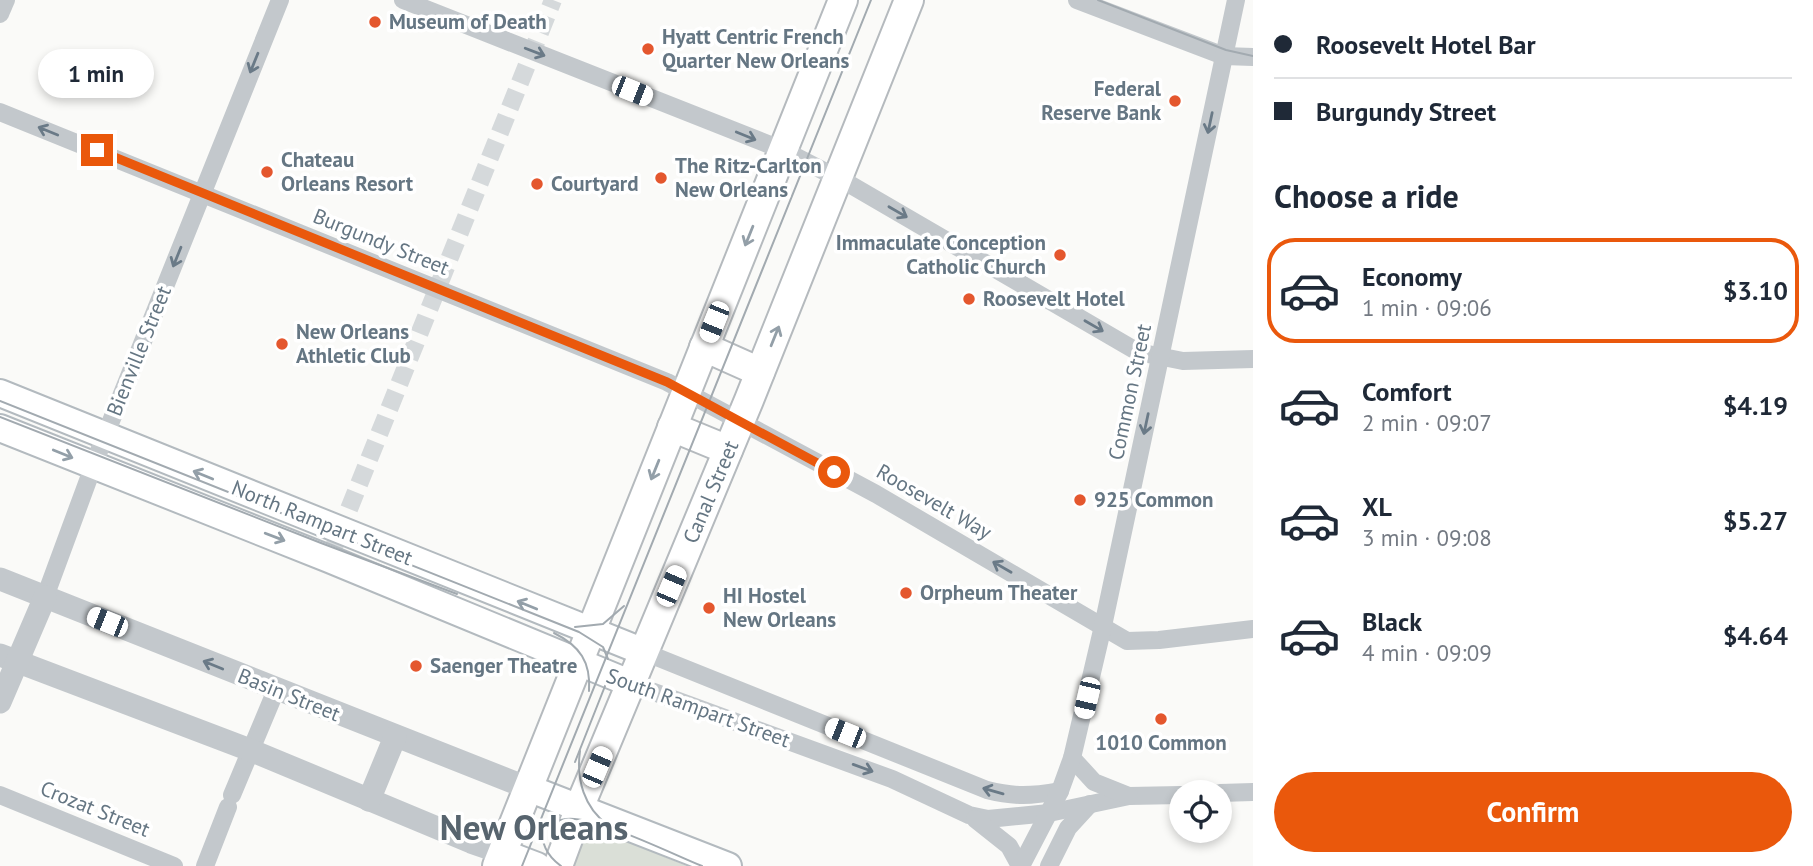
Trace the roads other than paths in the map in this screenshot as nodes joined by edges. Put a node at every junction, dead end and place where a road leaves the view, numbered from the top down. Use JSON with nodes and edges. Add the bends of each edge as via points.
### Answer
{"nodes":[{"id":1,"x":6,"y":0,"type":"edge"},
{"id":2,"x":280,"y":0,"type":"edge"},
{"id":3,"x":403,"y":0,"type":"edge"},
{"id":4,"x":843,"y":0,"type":"edge"},
{"id":5,"x":909,"y":0,"type":"edge"},
{"id":6,"x":1077,"y":0,"type":"edge"},
{"id":7,"x":1236,"y":0,"type":"edge"},
{"id":8,"x":0,"y":14,"type":"edge"},
{"id":9,"x":1224,"y":56,"type":"junction"},
{"id":10,"x":1253,"y":57,"type":"edge"},
{"id":11,"x":0,"y":112,"type":"edge"},
{"id":12,"x":783,"y":150,"type":"junction"},
{"id":13,"x":838,"y":178,"type":"junction"},
{"id":14,"x":202,"y":193,"type":"junction"},
{"id":15,"x":704,"y":347,"type":"junction"},
{"id":16,"x":1161,"y":357,"type":"junction"},
{"id":17,"x":1253,"y":359,"type":"edge"},
{"id":18,"x":760,"y":372,"type":"junction"},
{"id":19,"x":0,"y":393,"type":"edge"},
{"id":20,"x":686,"y":393,"type":"junction"},
{"id":21,"x":740,"y":422,"type":"junction"},
{"id":22,"x":672,"y":427,"type":"junction"},
{"id":23,"x":0,"y":428,"type":"edge"},
{"id":24,"x":105,"y":436,"type":"junction"},
{"id":25,"x":728,"y":450,"type":"junction"},
{"id":26,"x":93,"y":466,"type":"junction"},
{"id":27,"x":0,"y":579,"type":"edge"},
{"id":28,"x":45,"y":597,"type":"junction"},
{"id":29,"x":1103,"y":626,"type":"junction"},
{"id":30,"x":1253,"y":629,"type":"edge"},
{"id":31,"x":591,"y":631,"type":"junction"},
{"id":32,"x":644,"y":652,"type":"junction"},
{"id":33,"x":9,"y":658,"type":"edge"},
{"id":34,"x":578,"y":663,"type":"junction"},
{"id":35,"x":632,"y":684,"type":"junction"},
{"id":36,"x":276,"y":690,"type":"junction"},
{"id":37,"x":0,"y":702,"type":"edge"},
{"id":38,"x":395,"y":737,"type":"junction"},
{"id":39,"x":250,"y":750,"type":"junction"},
{"id":40,"x":1072,"y":758,"type":"junction"},
{"id":41,"x":528,"y":788,"type":"junction"},
{"id":42,"x":1060,"y":791,"type":"junction"},
{"id":43,"x":1253,"y":792,"type":"edge"},
{"id":44,"x":1232,"y":793,"type":"edge"},
{"id":45,"x":1169,"y":794,"type":"edge"},
{"id":46,"x":0,"y":795,"type":"edge"},
{"id":47,"x":1129,"y":796,"type":"junction"},
{"id":48,"x":369,"y":800,"type":"junction"},
{"id":49,"x":1090,"y":804,"type":"junction"},
{"id":50,"x":580,"y":807,"type":"junction"},
{"id":51,"x":1049,"y":813,"type":"junction"},
{"id":52,"x":969,"y":815,"type":"junction"},
{"id":53,"x":500,"y":860,"type":"edge"},
{"id":54,"x":174,"y":866,"type":"edge"},
{"id":55,"x":205,"y":866,"type":"edge"},
{"id":56,"x":537,"y":866,"type":"edge"},
{"id":57,"x":558,"y":866,"type":"edge"},
{"id":58,"x":728,"y":866,"type":"edge"},
{"id":59,"x":1021,"y":866,"type":"edge"},
{"id":60,"x":1049,"y":866,"type":"edge"}],
"edges":[{"from":1,"to":8,"type":"street"},
{"from":2,"to":14,"type":"street","name":"Bienville Street","one_way":true},
{"from":3,"to":12,"type":"street","one_way":true},
{"from":4,"to":12,"type":"main road"},
{"from":5,"to":13,"type":"main road","name":"Canal Street"},
{"from":6,"to":9,"type":"street"},
{"from":7,"to":9,"type":"street","name":"Common Street"},
{"from":9,"to":10,"type":"street"},
{"from":9,"to":16,"type":"street","name":"Common Street","one_way":true},
{"from":14,"to":11,"type":"street","name":"Burgundy Street","one_way":true},
{"from":12,"to":13,"type":"street"},
{"from":12,"to":15,"type":"main road","one_way":true},
{"from":13,"to":16,"type":"street","one_way":true,"via":[[1138,352]]},
{"from":18,"to":13,"type":"main road","name":"Canal Street","one_way":true},
{"from":14,"to":20,"type":"street","name":"Burgundy Street"},
{"from":14,"to":24,"type":"street","name":"Bienville Street","one_way":true},
{"from":15,"to":18,"type":"main road"},
{"from":15,"to":20,"type":"main road"},
{"from":16,"to":17,"type":"street"},
{"from":16,"to":29,"type":"street","name":"Common Street","one_way":true},
{"from":18,"to":21,"type":"main road","name":"Canal Street"},
{"from":19,"to":24,"type":"main road","name":"North Rampart Street"},
{"from":20,"to":21,"type":"street","name":"Burgundy Street"},
{"from":20,"to":22,"type":"main road"},
{"from":21,"to":25,"type":"main road","name":"Canal Street"},
{"from":29,"to":21,"type":"street","name":"Roosevelt Way","one_way":true,"via":[[876,494]]},
{"from":22,"to":25,"type":"main road"},
{"from":22,"to":31,"type":"main road","one_way":true},
{"from":23,"to":26,"type":"main road","name":"North Rampart Street","one_way":true},
{"from":24,"to":26,"type":"street","name":"Bienville Street"},
{"from":31,"to":24,"type":"main road","name":"North Rampart Street","one_way":true},
{"from":25,"to":32,"type":"main road","name":"Canal Street"},
{"from":26,"to":28,"type":"street","name":"Bienville Street"},
{"from":26,"to":34,"type":"main road","name":"North Rampart Street","one_way":true},
{"from":27,"to":28,"type":"street","name":"Basin Street"},
{"from":28,"to":33,"type":"street","name":"Bienville Street"},
{"from":36,"to":28,"type":"street","name":"Basin Street","one_way":true},
{"from":29,"to":30,"type":"street","name":"Roosevelt Way","via":[[1127,641]]},
{"from":29,"to":40,"type":"street","name":"Common Street"},
{"from":31,"to":32,"type":"main road","name":"North Rampart Street"},
{"from":31,"to":34,"type":"main road"},
{"from":32,"to":35,"type":"main road","name":"Canal Street"},
{"from":42,"to":32,"type":"street","name":"South Rampart Street","one_way":true,"via":[[1009,796],[987,790]]},
{"from":33,"to":37,"type":"street","name":"Bienville Street"},
{"from":33,"to":39,"type":"street"},
{"from":34,"to":35,"type":"main road","name":"South Rampart Street"},
{"from":34,"to":41,"type":"main road"},
{"from":35,"to":50,"type":"main road","name":"Canal Street"},
{"from":35,"to":52,"type":"street","name":"South Rampart Street","one_way":true,"via":[[892,779]]},
{"from":36,"to":38,"type":"street","name":"Basin Street"},
{"from":36,"to":39,"type":"street"},
{"from":38,"to":41,"type":"street","name":"Basin Street"},
{"from":38,"to":48,"type":"street"},
{"from":39,"to":48,"type":"street"},
{"from":39,"to":55,"type":"street"},
{"from":40,"to":42,"type":"street","name":"Common Street"},
{"from":40,"to":47,"type":"street","via":[[1094,782]]},
{"from":41,"to":50,"type":"main road","name":"Basin Street"},
{"from":41,"to":53,"type":"main road"},
{"from":42,"to":51,"type":"street","name":"Common Street"},
{"from":43,"to":44,"type":"street"},
{"from":45,"to":47,"type":"street","name":"South Rampart Street"},
{"from":46,"to":54,"type":"street","name":"Crozat Street"},
{"from":47,"to":49,"type":"street","name":"South Rampart Street"},
{"from":48,"to":53,"type":"street"},
{"from":49,"to":51,"type":"street","name":"South Rampart Street"},
{"from":49,"to":60,"type":"street","via":[[1068,828]]},
{"from":50,"to":57,"type":"main road","name":"Canal Street"},
{"from":50,"to":58,"type":"main road","name":"Basin Street"},
{"from":51,"to":52,"type":"street","name":"South Rampart Street","via":[[988,819]]},
{"from":51,"to":59,"type":"street","name":"Common Street"},
{"from":52,"to":59,"type":"street","via":[[1009,846]]},
{"from":53,"to":56,"type":"main road"}]}
